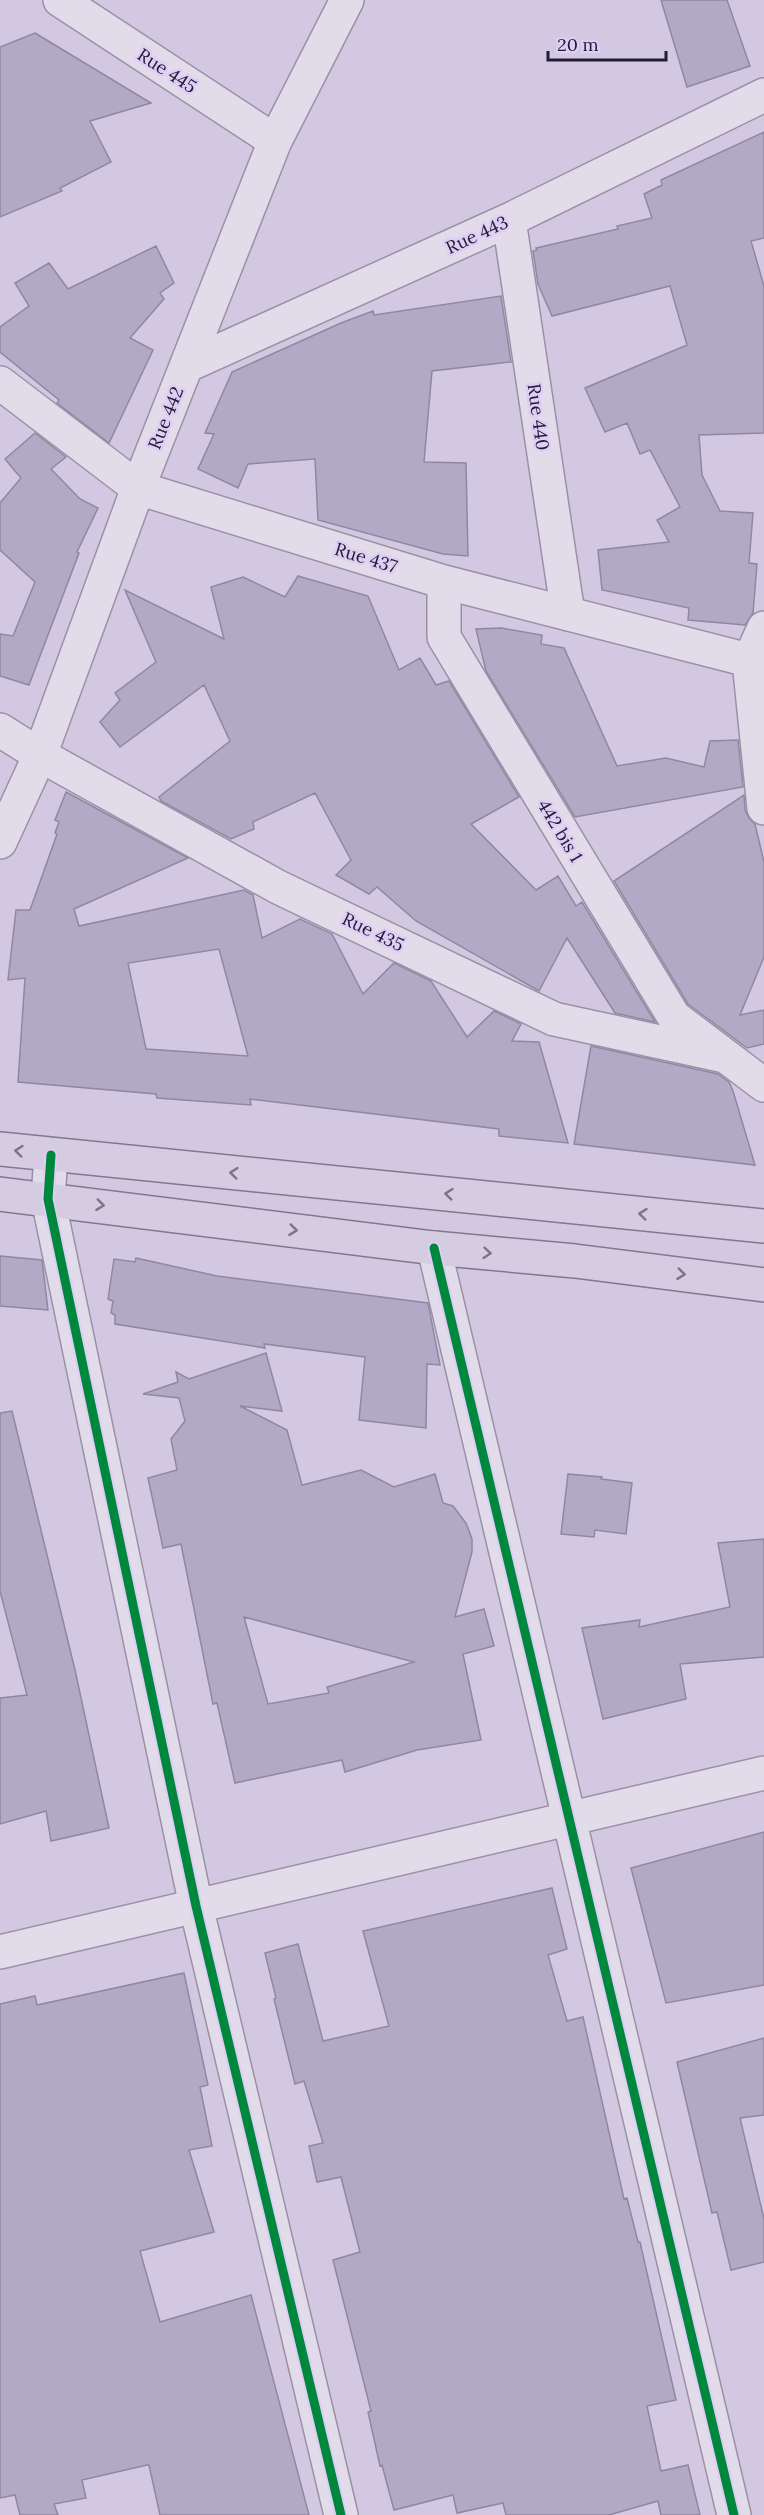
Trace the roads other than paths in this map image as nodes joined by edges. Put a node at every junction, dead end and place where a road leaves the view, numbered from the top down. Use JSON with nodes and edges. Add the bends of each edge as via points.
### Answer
{"nodes":[{"id":1,"x":60,"y":0,"type":"edge"},
{"id":2,"x":347,"y":0,"type":"edge"},
{"id":3,"x":764,"y":95,"type":"edge"},
{"id":4,"x":275,"y":141,"type":"junction"},
{"id":5,"x":509,"y":220,"type":"junction"},
{"id":6,"x":186,"y":366,"type":"junction"},
{"id":7,"x":0,"y":383,"type":"edge"},
{"id":8,"x":138,"y":488,"type":"junction"},
{"id":9,"x":444,"y":582,"type":"junction"},
{"id":10,"x":567,"y":614,"type":"junction"},
{"id":11,"x":764,"y":628,"type":"edge"},
{"id":12,"x":756,"y":663,"type":"edge"},
{"id":13,"x":0,"y":730,"type":"edge"},
{"id":14,"x":40,"y":754,"type":"junction"},
{"id":15,"x":764,"y":808,"type":"edge"},
{"id":16,"x":0,"y":842,"type":"edge"},
{"id":17,"x":724,"y":1056,"type":"junction"},
{"id":18,"x":764,"y":1085,"type":"edge"},
{"id":19,"x":0,"y":1149,"type":"edge"},
{"id":20,"x":51,"y":1155,"type":"junction"},
{"id":21,"x":0,"y":1194,"type":"edge"},
{"id":22,"x":48,"y":1199,"type":"junction"},
{"id":23,"x":764,"y":1223,"type":"edge"},
{"id":24,"x":434,"y":1248,"type":"junction"},
{"id":25,"x":764,"y":1285,"type":"edge"},
{"id":26,"x":764,"y":1773,"type":"edge"},
{"id":27,"x":569,"y":1819,"type":"junction"},
{"id":28,"x":196,"y":1906,"type":"junction"},
{"id":29,"x":0,"y":1952,"type":"edge"},
{"id":30,"x":341,"y":2515,"type":"edge"},
{"id":31,"x":734,"y":2515,"type":"edge"}],
"edges":[{"from":1,"to":4,"type":"street","name":"Rue 445"},
{"from":2,"to":4,"type":"street","name":"Rue 442"},
{"from":3,"to":5,"type":"street","name":"Rue 443"},
{"from":4,"to":6,"type":"street","name":"Rue 442"},
{"from":5,"to":6,"type":"street","name":"Rue 443"},
{"from":5,"to":10,"type":"street","name":"Rue 440"},
{"from":6,"to":8,"type":"street","name":"Rue 442"},
{"from":7,"to":8,"type":"street","name":"Rue 437"},
{"from":8,"to":9,"type":"street","name":"Rue 437"},
{"from":8,"to":14,"type":"street","name":"Rue 442"},
{"from":9,"to":10,"type":"street","name":"Rue 437"},
{"from":9,"to":17,"type":"street","name":"442 bis 1","via":[[444,637],[674,1017]]},
{"from":10,"to":12,"type":"street","name":"Rue 437"},
{"from":11,"to":12,"type":"street"},
{"from":12,"to":15,"type":"street"},
{"from":13,"to":14,"type":"street","name":"Rue 435"},
{"from":14,"to":16,"type":"street","name":"Rue 442"},
{"from":14,"to":17,"type":"street","name":"Rue 435","via":[[278,887],[554,1019]]},
{"from":17,"to":18,"type":"street","name":"Rue 435"},
{"from":20,"to":19,"type":"main road","one_way":true},
{"from":20,"to":22,"type":"street"},
{"from":23,"to":20,"type":"main road","one_way":true},
{"from":21,"to":22,"type":"main road"},
{"from":22,"to":24,"type":"main road","one_way":true},
{"from":22,"to":28,"type":"street"},
{"from":24,"to":25,"type":"main road","one_way":true},
{"from":24,"to":27,"type":"street"},
{"from":26,"to":27,"type":"street"},
{"from":27,"to":28,"type":"street"},
{"from":27,"to":31,"type":"street"},
{"from":28,"to":29,"type":"street"},
{"from":28,"to":30,"type":"street"}]}
